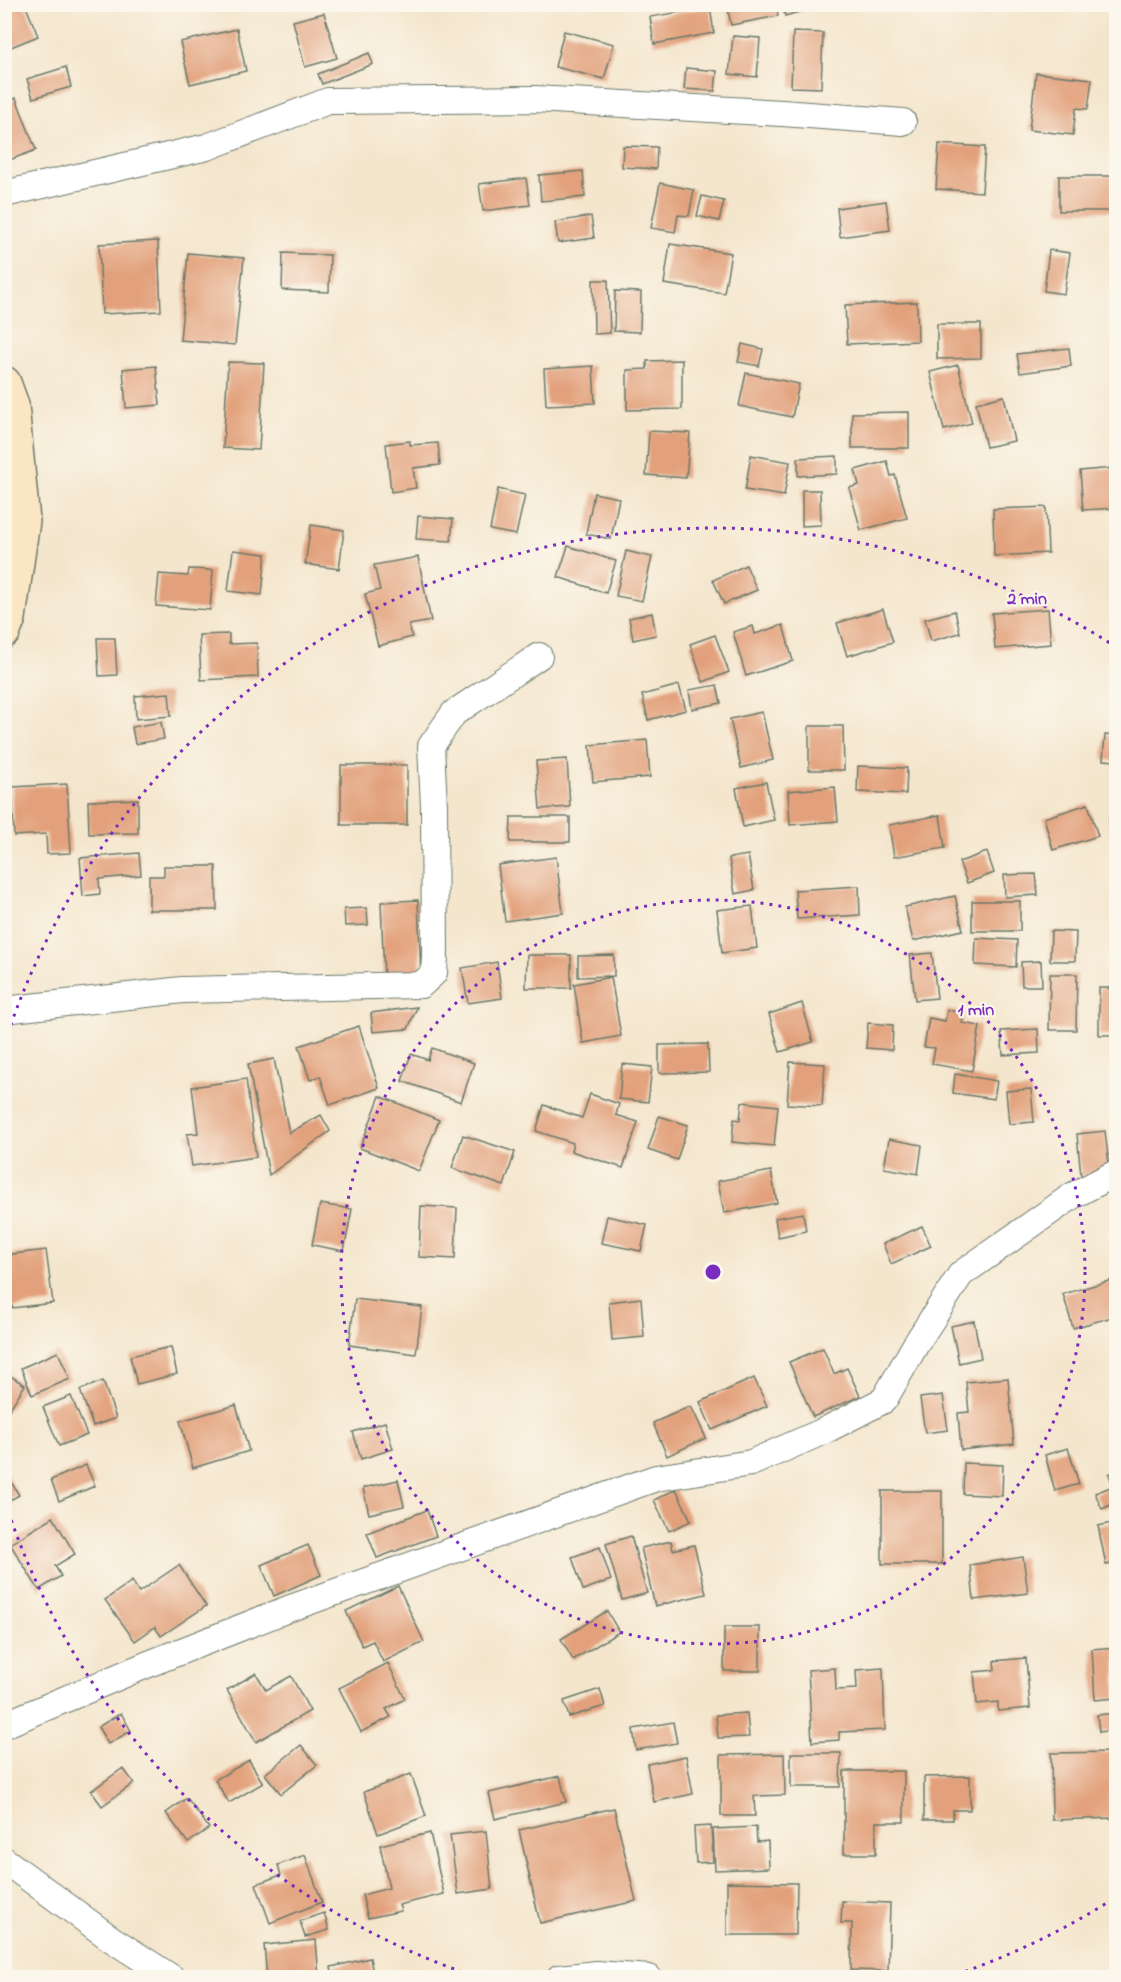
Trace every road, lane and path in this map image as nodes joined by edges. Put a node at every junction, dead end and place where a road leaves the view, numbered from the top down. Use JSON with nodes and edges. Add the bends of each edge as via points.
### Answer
{"nodes":[{"id":1,"x":903,"y":122,"type":"dead end"},
{"id":2,"x":4,"y":194,"type":"edge"},
{"id":3,"x":4,"y":383,"type":"edge"},
{"id":4,"x":4,"y":631,"type":"edge"},
{"id":5,"x":539,"y":656,"type":"dead end"},
{"id":6,"x":4,"y":1010,"type":"edge"},
{"id":7,"x":1116,"y":1173,"type":"edge"},
{"id":8,"x":4,"y":1725,"type":"edge"},
{"id":9,"x":4,"y":1860,"type":"edge"},
{"id":10,"x":172,"y":1977,"type":"edge"},
{"id":11,"x":559,"y":1977,"type":"edge"},
{"id":12,"x":650,"y":1977,"type":"edge"}],
"edges":[{"from":1,"to":2,"type":"street","via":[[536,99],[328,100],[207,147]]},
{"from":3,"to":4,"type":"street","via":[[12,405],[22,521]]},
{"from":5,"to":6,"type":"street","via":[[454,713],[431,746],[435,955],[434,973],[421,985],[182,990]]},
{"from":7,"to":8,"type":"street","via":[[1072,1196],[961,1274],[884,1400],[824,1431],[751,1463],[656,1478],[288,1609]]},
{"from":9,"to":10,"type":"street","via":[[110,1938]]},
{"from":11,"to":12,"type":"street"}]}
